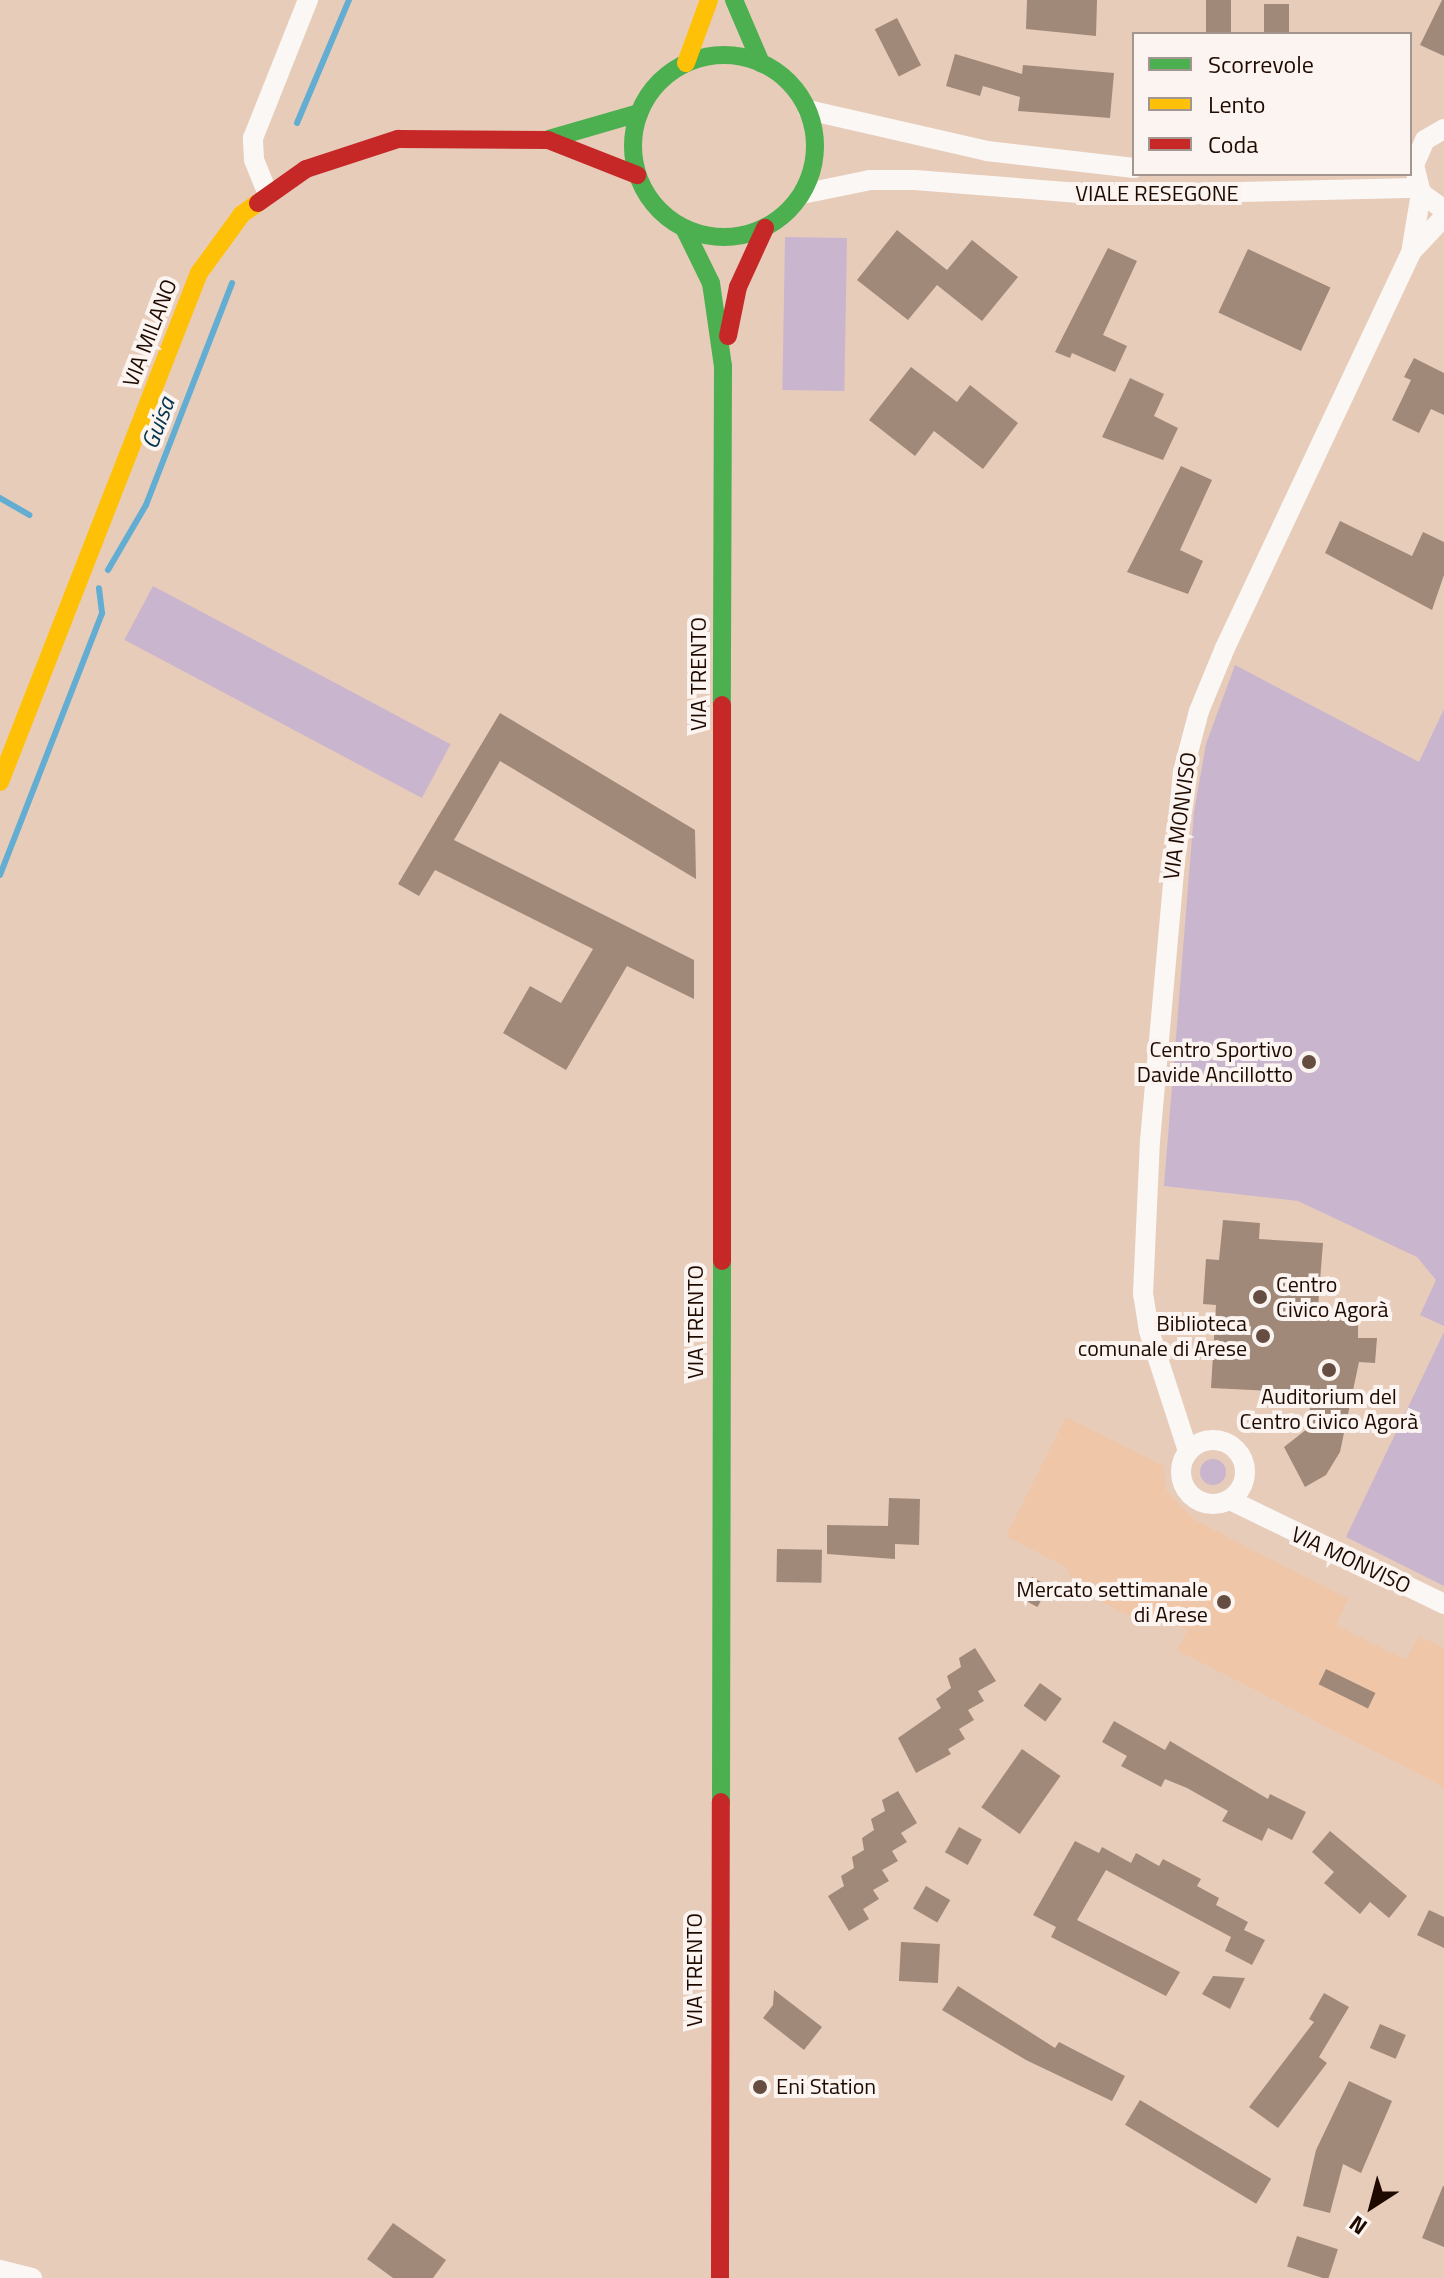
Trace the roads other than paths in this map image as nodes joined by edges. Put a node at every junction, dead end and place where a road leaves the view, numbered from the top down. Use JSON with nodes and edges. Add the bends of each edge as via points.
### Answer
{"nodes":[{"id":1,"x":308,"y":0,"type":"edge"},
{"id":2,"x":709,"y":0,"type":"edge"},
{"id":3,"x":734,"y":0,"type":"edge"},
{"id":4,"x":686,"y":63,"type":"junction"},
{"id":5,"x":761,"y":63,"type":"junction"},
{"id":6,"x":808,"y":110,"type":"junction"},
{"id":7,"x":639,"y":113,"type":"junction"},
{"id":8,"x":1444,"y":129,"type":"edge"},
{"id":9,"x":548,"y":140,"type":"junction"},
{"id":10,"x":1413,"y":157,"type":"edge"},
{"id":11,"x":1132,"y":168,"type":"edge"},
{"id":12,"x":637,"y":175,"type":"junction"},
{"id":13,"x":1420,"y":191,"type":"junction"},
{"id":14,"x":267,"y":192,"type":"junction"},
{"id":15,"x":802,"y":194,"type":"junction"},
{"id":16,"x":1444,"y":210,"type":"edge"},
{"id":17,"x":1444,"y":217,"type":"edge"},
{"id":18,"x":765,"y":228,"type":"junction"},
{"id":19,"x":685,"y":230,"type":"junction"},
{"id":20,"x":1412,"y":251,"type":"junction"},
{"id":21,"x":724,"y":314,"type":"junction"},
{"id":22,"x":0,"y":782,"type":"edge"},
{"id":23,"x":1194,"y":1446,"type":"junction"},
{"id":24,"x":1235,"y":1494,"type":"junction"},
{"id":25,"x":1444,"y":1604,"type":"edge"},
{"id":26,"x":0,"y":2271,"type":"edge"},
{"id":27,"x":1,"y":2278,"type":"edge"},
{"id":28,"x":32,"y":2278,"type":"edge"},
{"id":29,"x":720,"y":2278,"type":"edge"}],
"edges":[{"from":1,"to":14,"type":"street","via":[[253,138],[254,159]]},
{"from":2,"to":4,"type":"main road"},
{"from":3,"to":5,"type":"main road"},
{"from":4,"to":5,"type":"main road","via":[[724,55]]},
{"from":4,"to":7,"type":"main road","via":[[657,83]]},
{"from":5,"to":6,"type":"main road","via":[[783,77]]},
{"from":6,"to":11,"type":"street","name":"VIALE RESEGONE","via":[[987,151]]},
{"from":6,"to":15,"type":"main road","via":[[815,152]]},
{"from":7,"to":9,"type":"main road"},
{"from":7,"to":12,"type":"main road","via":[[632,144]]},
{"from":8,"to":10,"type":"street","via":[[1425,140]]},
{"from":9,"to":12,"type":"main road"},
{"from":9,"to":14,"type":"main road","name":"VIA MILANO","via":[[435,137],[382,142],[334,156]]},
{"from":10,"to":13,"type":"street","name":"VIA MONVISO"},
{"from":12,"to":19,"type":"main road","via":[[656,207]]},
{"from":13,"to":15,"type":"street","name":"VIALE RESEGONE","via":[[1104,195],[870,180]]},
{"from":13,"to":16,"type":"street"},
{"from":13,"to":20,"type":"street","name":"VIA MONVISO"},
{"from":14,"to":22,"type":"main road","name":"VIA MILANO","via":[[225,233],[199,273]]},
{"from":15,"to":18,"type":"main road"},
{"from":17,"to":20,"type":"street","name":"VIA MONVISO"},
{"from":18,"to":19,"type":"main road","via":[[724,237]]},
{"from":18,"to":21,"type":"main road"},
{"from":19,"to":21,"type":"main road"},
{"from":20,"to":23,"type":"street","name":"VIA MONVISO","via":[[1225,648],[1199,711],[1183,772],[1143,1281],[1149,1331],[1179,1423]]},
{"from":21,"to":29,"type":"main road","name":"VIA TRENTO"},
{"from":23,"to":24,"type":"street","via":[[1220,1440],[1237,1450],[1245,1469]]},
{"from":23,"to":24,"type":"street","via":[[1180,1473],[1189,1494],[1213,1504]]},
{"from":24,"to":25,"type":"street","name":"VIA MONVISO","via":[[1258,1516]]},
{"from":26,"to":27,"type":"street"},
{"from":26,"to":28,"type":"street"}]}
